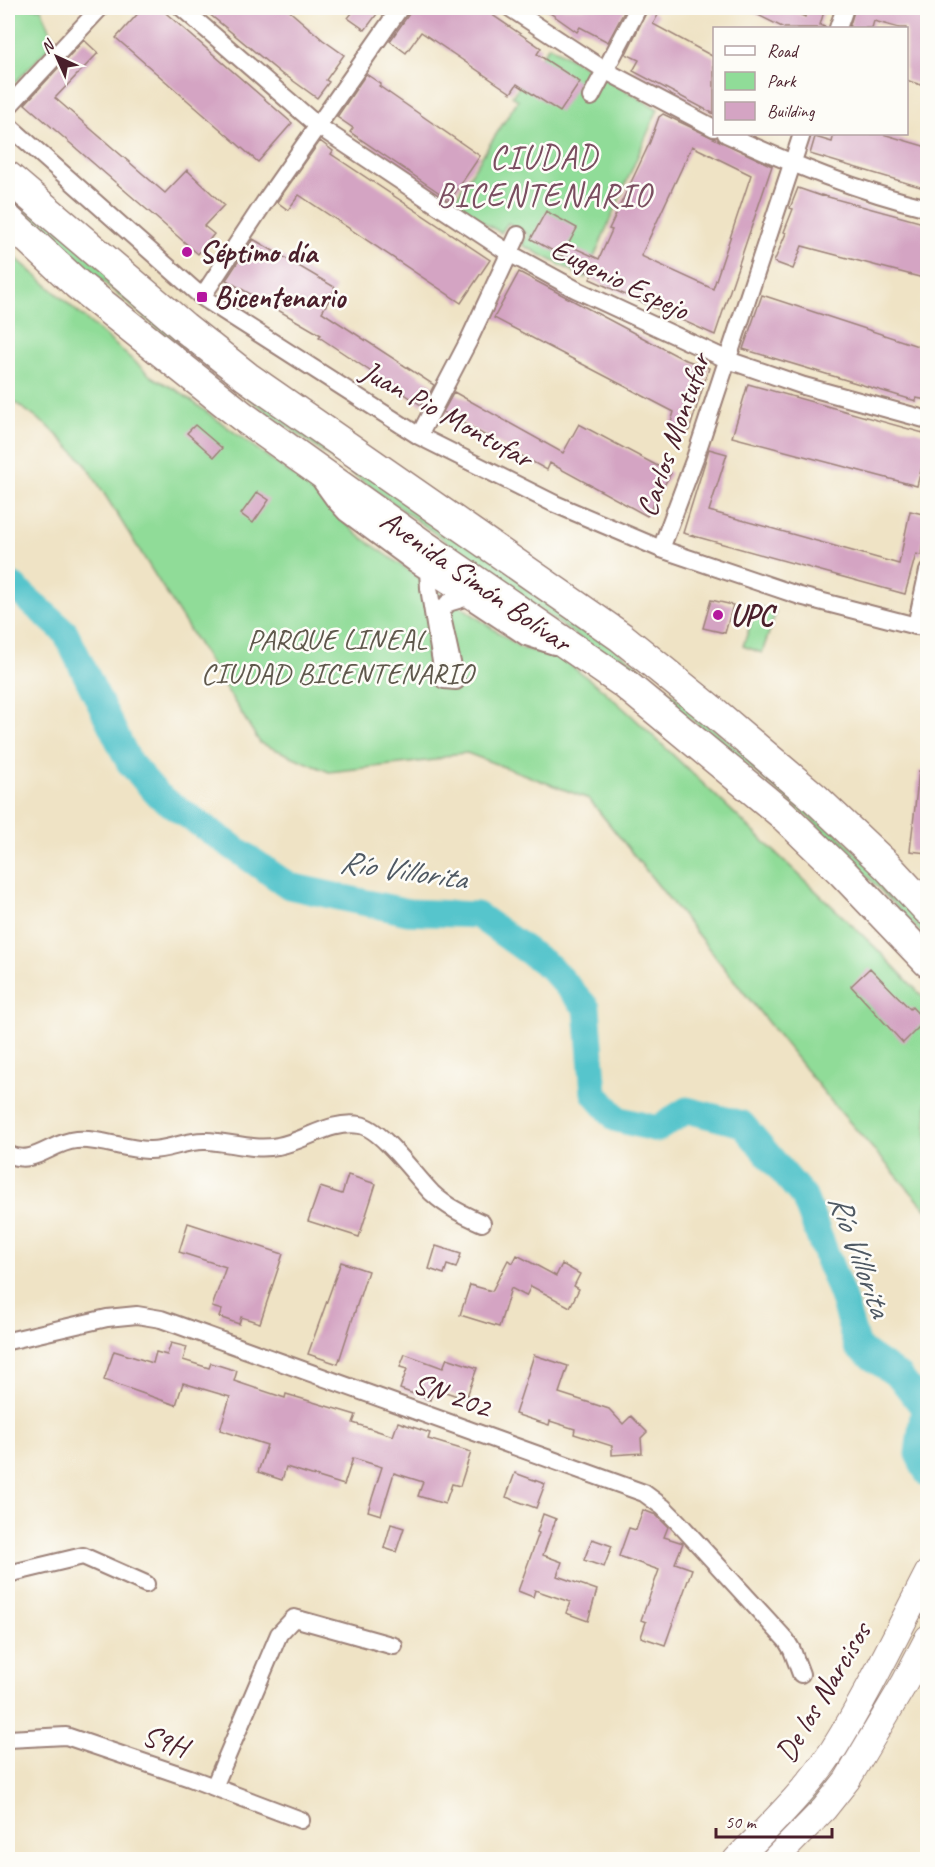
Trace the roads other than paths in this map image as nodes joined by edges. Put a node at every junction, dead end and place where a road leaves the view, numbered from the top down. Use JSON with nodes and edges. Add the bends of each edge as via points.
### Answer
{"nodes":[{"id":1,"x":100,"y":8,"type":"edge"},
{"id":2,"x":182,"y":8,"type":"edge"},
{"id":3,"x":400,"y":8,"type":"edge"},
{"id":4,"x":510,"y":8,"type":"edge"},
{"id":5,"x":638,"y":8,"type":"edge"},
{"id":6,"x":845,"y":8,"type":"edge"},
{"id":7,"x":838,"y":27,"type":"edge"},
{"id":8,"x":606,"y":71,"type":"junction"},
{"id":9,"x":591,"y":97,"type":"dead end"},
{"id":10,"x":8,"y":107,"type":"edge"},
{"id":11,"x":8,"y":125,"type":"edge"},
{"id":12,"x":318,"y":126,"type":"junction"},
{"id":13,"x":713,"y":127,"type":"edge"},
{"id":14,"x":728,"y":135,"type":"edge"},
{"id":15,"x":802,"y":135,"type":"edge"},
{"id":16,"x":791,"y":164,"type":"junction"},
{"id":17,"x":8,"y":177,"type":"edge"},
{"id":18,"x":927,"y":208,"type":"edge"},
{"id":19,"x":8,"y":220,"type":"edge"},
{"id":20,"x":518,"y":235,"type":"dead end"},
{"id":21,"x":509,"y":254,"type":"junction"},
{"id":22,"x":202,"y":297,"type":"junction"},
{"id":23,"x":728,"y":360,"type":"junction"},
{"id":24,"x":927,"y":420,"type":"edge"},
{"id":25,"x":419,"y":436,"type":"junction"},
{"id":26,"x":312,"y":467,"type":"junction"},
{"id":27,"x":661,"y":549,"type":"junction"},
{"id":28,"x":428,"y":571,"type":"junction"},
{"id":29,"x":927,"y":571,"type":"edge"},
{"id":30,"x":468,"y":597,"type":"junction"},
{"id":31,"x":922,"y":626,"type":"edge"},
{"id":32,"x":587,"y":657,"type":"junction"},
{"id":33,"x":927,"y":910,"type":"edge"},
{"id":34,"x":927,"y":962,"type":"edge"},
{"id":35,"x":8,"y":1154,"type":"edge"},
{"id":36,"x":482,"y":1223,"type":"dead end"},
{"id":37,"x":8,"y":1341,"type":"edge"},
{"id":38,"x":927,"y":1573,"type":"edge"},
{"id":39,"x":8,"y":1574,"type":"edge"},
{"id":40,"x":146,"y":1584,"type":"dead end"},
{"id":41,"x":927,"y":1638,"type":"edge"},
{"id":42,"x":394,"y":1646,"type":"dead end"},
{"id":43,"x":801,"y":1674,"type":"dead end"},
{"id":44,"x":8,"y":1739,"type":"edge"},
{"id":45,"x":214,"y":1787,"type":"junction"},
{"id":46,"x":301,"y":1820,"type":"dead end"},
{"id":47,"x":736,"y":1860,"type":"edge"},
{"id":48,"x":774,"y":1860,"type":"edge"}],
"edges":[{"from":1,"to":10,"type":"street"},
{"from":2,"to":12,"type":"street","name":"Eugenio Espejo"},
{"from":3,"to":12,"type":"street"},
{"from":4,"to":8,"type":"street"},
{"from":5,"to":8,"type":"street"},
{"from":6,"to":7,"type":"street"},
{"from":8,"to":9,"type":"street"},
{"from":8,"to":13,"type":"street"},
{"from":11,"to":22,"type":"street","name":"Juan Pio Montufar"},
{"from":12,"to":21,"type":"street","name":"Eugenio Espejo"},
{"from":12,"to":22,"type":"street"},
{"from":14,"to":16,"type":"street"},
{"from":15,"to":16,"type":"street","name":"Carlos Montufar"},
{"from":16,"to":18,"type":"street","via":[[886,198]]},
{"from":16,"to":23,"type":"street","name":"Carlos Montufar"},
{"from":17,"to":33,"type":"highway","name":"Avenida Simón Bolívar","via":[[247,377],[621,638],[815,798]]},
{"from":19,"to":26,"type":"highway","name":"Avenida Simón Bolívar","via":[[77,284]]},
{"from":20,"to":21,"type":"street"},
{"from":21,"to":23,"type":"street","name":"Eugenio Espejo"},
{"from":21,"to":25,"type":"street"},
{"from":22,"to":25,"type":"street","name":"Juan Pio Montufar"},
{"from":23,"to":24,"type":"street","name":"Eugenio Espejo"},
{"from":23,"to":27,"type":"street","name":"Carlos Montufar"},
{"from":25,"to":27,"type":"street","name":"Juan Pio Montufar","via":[[555,504]]},
{"from":26,"to":28,"type":"street","via":[[346,513]]},
{"from":26,"to":32,"type":"highway","name":"Avenida Simón Bolívar"},
{"from":27,"to":31,"type":"street","name":"Juan Pio Montufar","via":[[800,596]]},
{"from":28,"to":30,"type":"street"},
{"from":28,"to":30,"type":"street","via":[[444,680],[456,681],[441,612],[448,603]]},
{"from":29,"to":31,"type":"street"},
{"from":30,"to":32,"type":"street","via":[[526,636]]},
{"from":32,"to":34,"type":"highway","name":"Avenida Simón Bolívar","via":[[782,814]]},
{"from":35,"to":36,"type":"street","via":[[25,1159],[78,1140],[149,1150],[206,1141],[259,1148],[278,1146],[329,1128],[364,1125],[378,1134],[445,1204]]},
{"from":37,"to":43,"type":"street","name":"SN 202","via":[[107,1318],[137,1315],[161,1319],[644,1493],[677,1521],[779,1632],[792,1650]]},
{"from":38,"to":47,"type":"main road","name":"De los Narcisos","via":[[832,1751],[802,1791]]},
{"from":39,"to":40,"type":"street","via":[[83,1556]]},
{"from":41,"to":48,"type":"main road","via":[[847,1780]]},
{"from":42,"to":45,"type":"street","via":[[294,1618],[279,1634]]},
{"from":44,"to":45,"type":"street","name":"S9H","via":[[66,1736]]},
{"from":45,"to":46,"type":"street","name":"S9H"}]}
